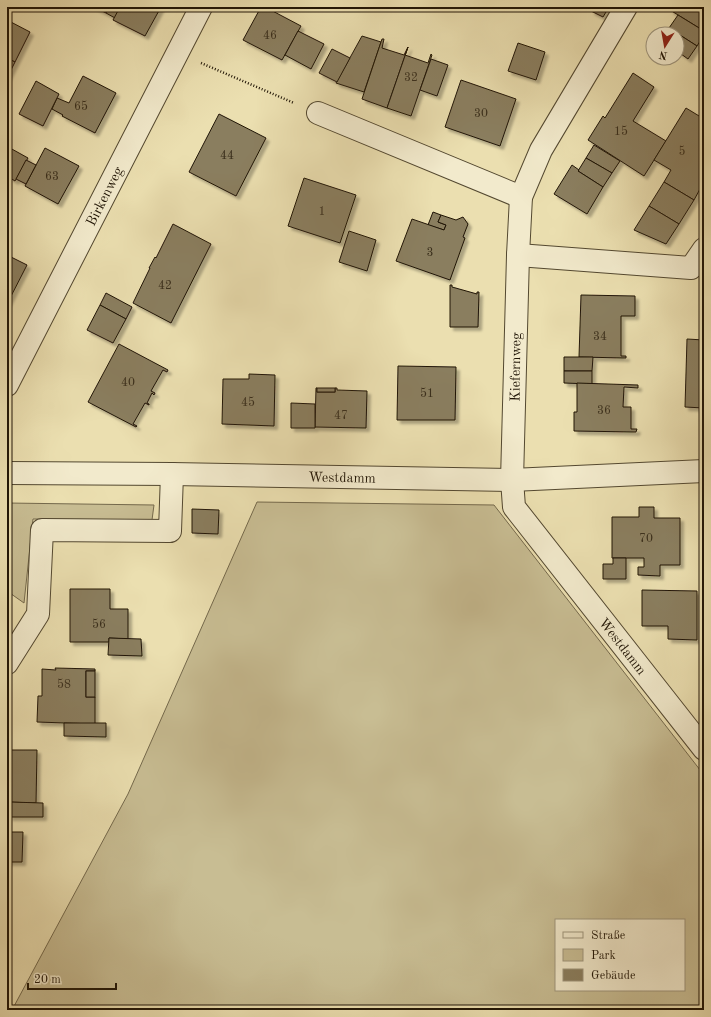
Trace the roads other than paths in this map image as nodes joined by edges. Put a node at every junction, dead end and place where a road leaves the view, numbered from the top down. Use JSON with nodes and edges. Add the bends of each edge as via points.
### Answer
{"nodes":[{"id":1,"x":202,"y":7,"type":"edge"},
{"id":2,"x":626,"y":7,"type":"edge"},
{"id":3,"x":318,"y":113,"type":"road end"},
{"id":4,"x":521,"y":197,"type":"junction"},
{"id":5,"x":704,"y":249,"type":"edge"},
{"id":6,"x":518,"y":255,"type":"junction"},
{"id":7,"x":7,"y":385,"type":"edge"},
{"id":8,"x":704,"y":471,"type":"edge"},
{"id":9,"x":681,"y":472,"type":"junction"},
{"id":10,"x":7,"y":473,"type":"edge"},
{"id":11,"x":172,"y":474,"type":"junction"},
{"id":12,"x":704,"y":477,"type":"edge"},
{"id":13,"x":512,"y":480,"type":"junction"},
{"id":14,"x":7,"y":663,"type":"edge"},
{"id":15,"x":704,"y":749,"type":"edge"}],
"edges":[{"from":1,"to":7,"type":"street","name":"Birkenweg"},
{"from":2,"to":4,"type":"street","name":"Kiefernweg","via":[[541,150]]},
{"from":3,"to":4,"type":"street"},
{"from":4,"to":6,"type":"street","name":"Kiefernweg"},
{"from":5,"to":6,"type":"street","via":[[691,268]]},
{"from":6,"to":13,"type":"street","name":"Kiefernweg"},
{"from":8,"to":9,"type":"street","name":"Westdamm"},
{"from":9,"to":12,"type":"street","name":"Westdamm"},
{"from":9,"to":13,"type":"street","name":"Westdamm"},
{"from":10,"to":11,"type":"street","name":"Westdamm"},
{"from":11,"to":13,"type":"street","name":"Westdamm"},
{"from":11,"to":14,"type":"street","via":[[170,531],[42,530],[38,614]]},
{"from":13,"to":15,"type":"street","name":"Westdamm","via":[[514,507]]}]}
